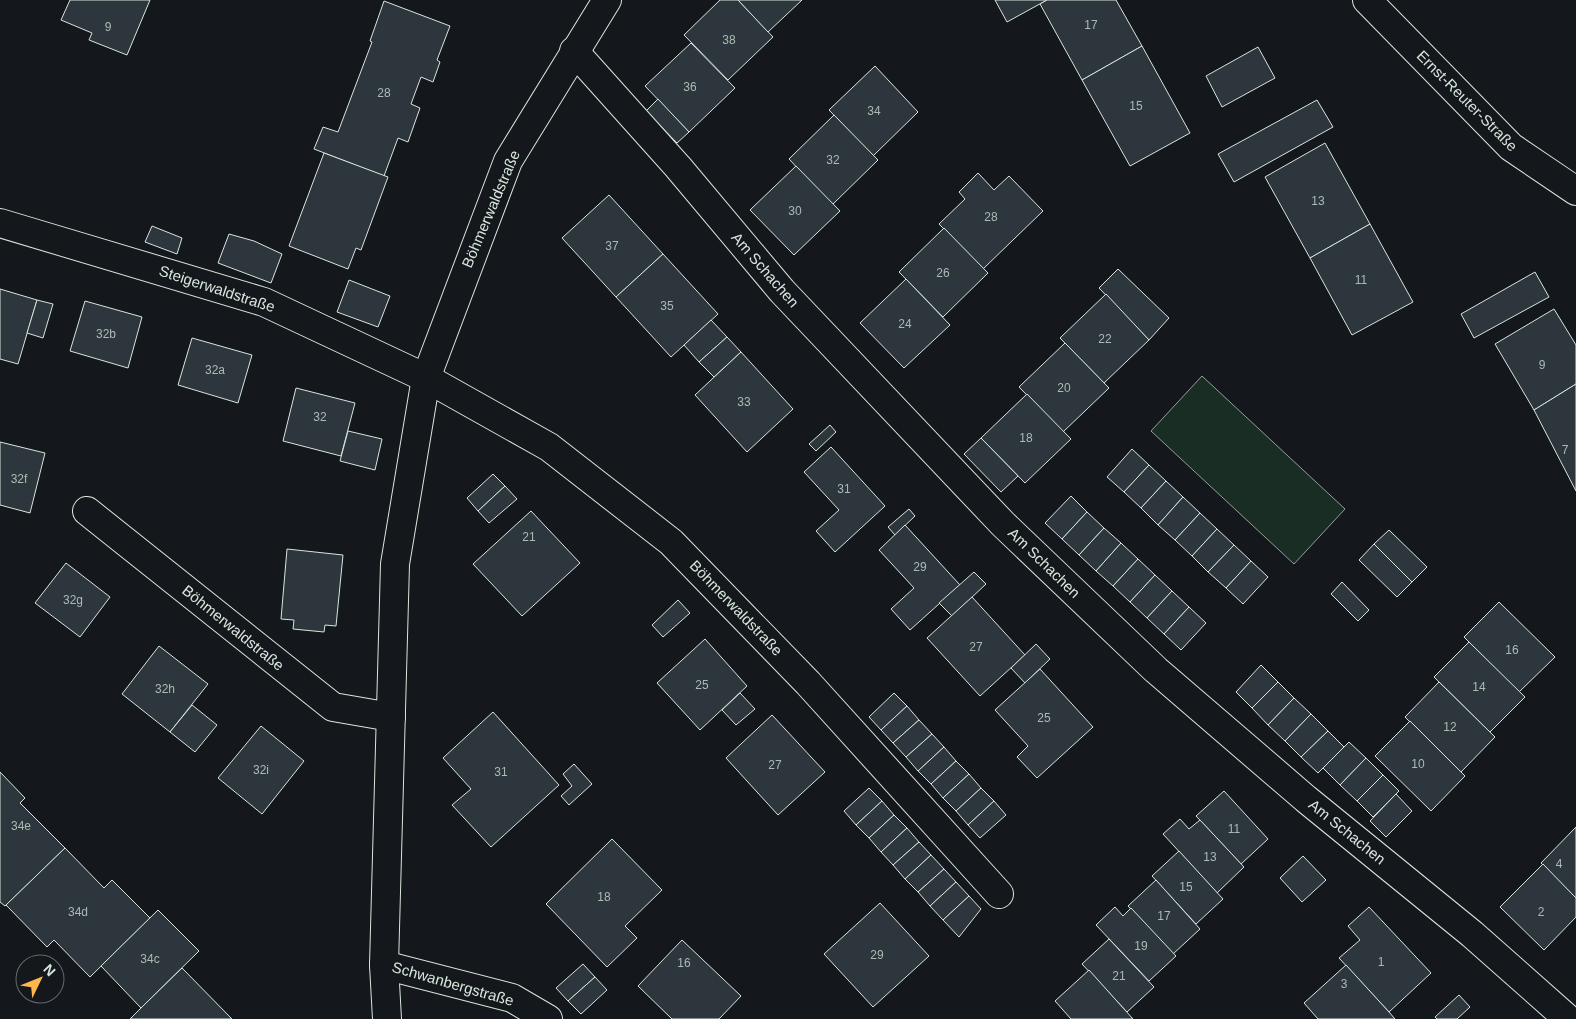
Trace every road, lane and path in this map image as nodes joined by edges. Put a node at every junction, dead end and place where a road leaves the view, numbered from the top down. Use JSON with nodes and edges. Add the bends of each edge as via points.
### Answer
{"nodes":[{"id":1,"x":607,"y":0,"type":"edge"},
{"id":2,"x":1368,"y":0,"type":"edge"},
{"id":3,"x":574,"y":51,"type":"junction"},
{"id":4,"x":1576,"y":191,"type":"edge"},
{"id":5,"x":0,"y":223,"type":"edge"},
{"id":6,"x":426,"y":378,"type":"junction"},
{"id":7,"x":87,"y":512,"type":"dead end"},
{"id":8,"x":391,"y":717,"type":"junction"},
{"id":9,"x":999,"y":894,"type":"dead end"},
{"id":10,"x":384,"y":965,"type":"junction"},
{"id":11,"x":387,"y":1019,"type":"edge"},
{"id":12,"x":548,"y":1019,"type":"edge"},
{"id":13,"x":1568,"y":1019,"type":"edge"}],
"edges":[{"from":1,"to":3,"type":"street","name":"Böhmerwaldstraße"},
{"from":2,"to":4,"type":"street","name":"Ernst-Reuter-Straße","via":[[1511,147]]},
{"from":3,"to":6,"type":"street","name":"Böhmerwaldstraße","via":[[508,161]]},
{"from":3,"to":13,"type":"street","name":"Am Schachen","via":[[678,167],[782,291],[1003,524],[1169,682],[1472,934]]},
{"from":5,"to":6,"type":"street","name":"Steigerwaldstraße","via":[[264,302]]},
{"from":6,"to":8,"type":"street","name":"Böhmerwaldstraße","via":[[395,564]]},
{"from":6,"to":9,"type":"street","name":"Böhmerwaldstraße","via":[[549,447],[671,542],[808,683]]},
{"from":7,"to":8,"type":"street","name":"Böhmerwaldstraße","via":[[332,707]]},
{"from":8,"to":10,"type":"street","name":"Böhmerwaldstraße"},
{"from":10,"to":11,"type":"street","name":"Böhmerwaldstraße"},
{"from":10,"to":12,"type":"street","name":"Schwanbergstraße","via":[[512,998]]}]}
